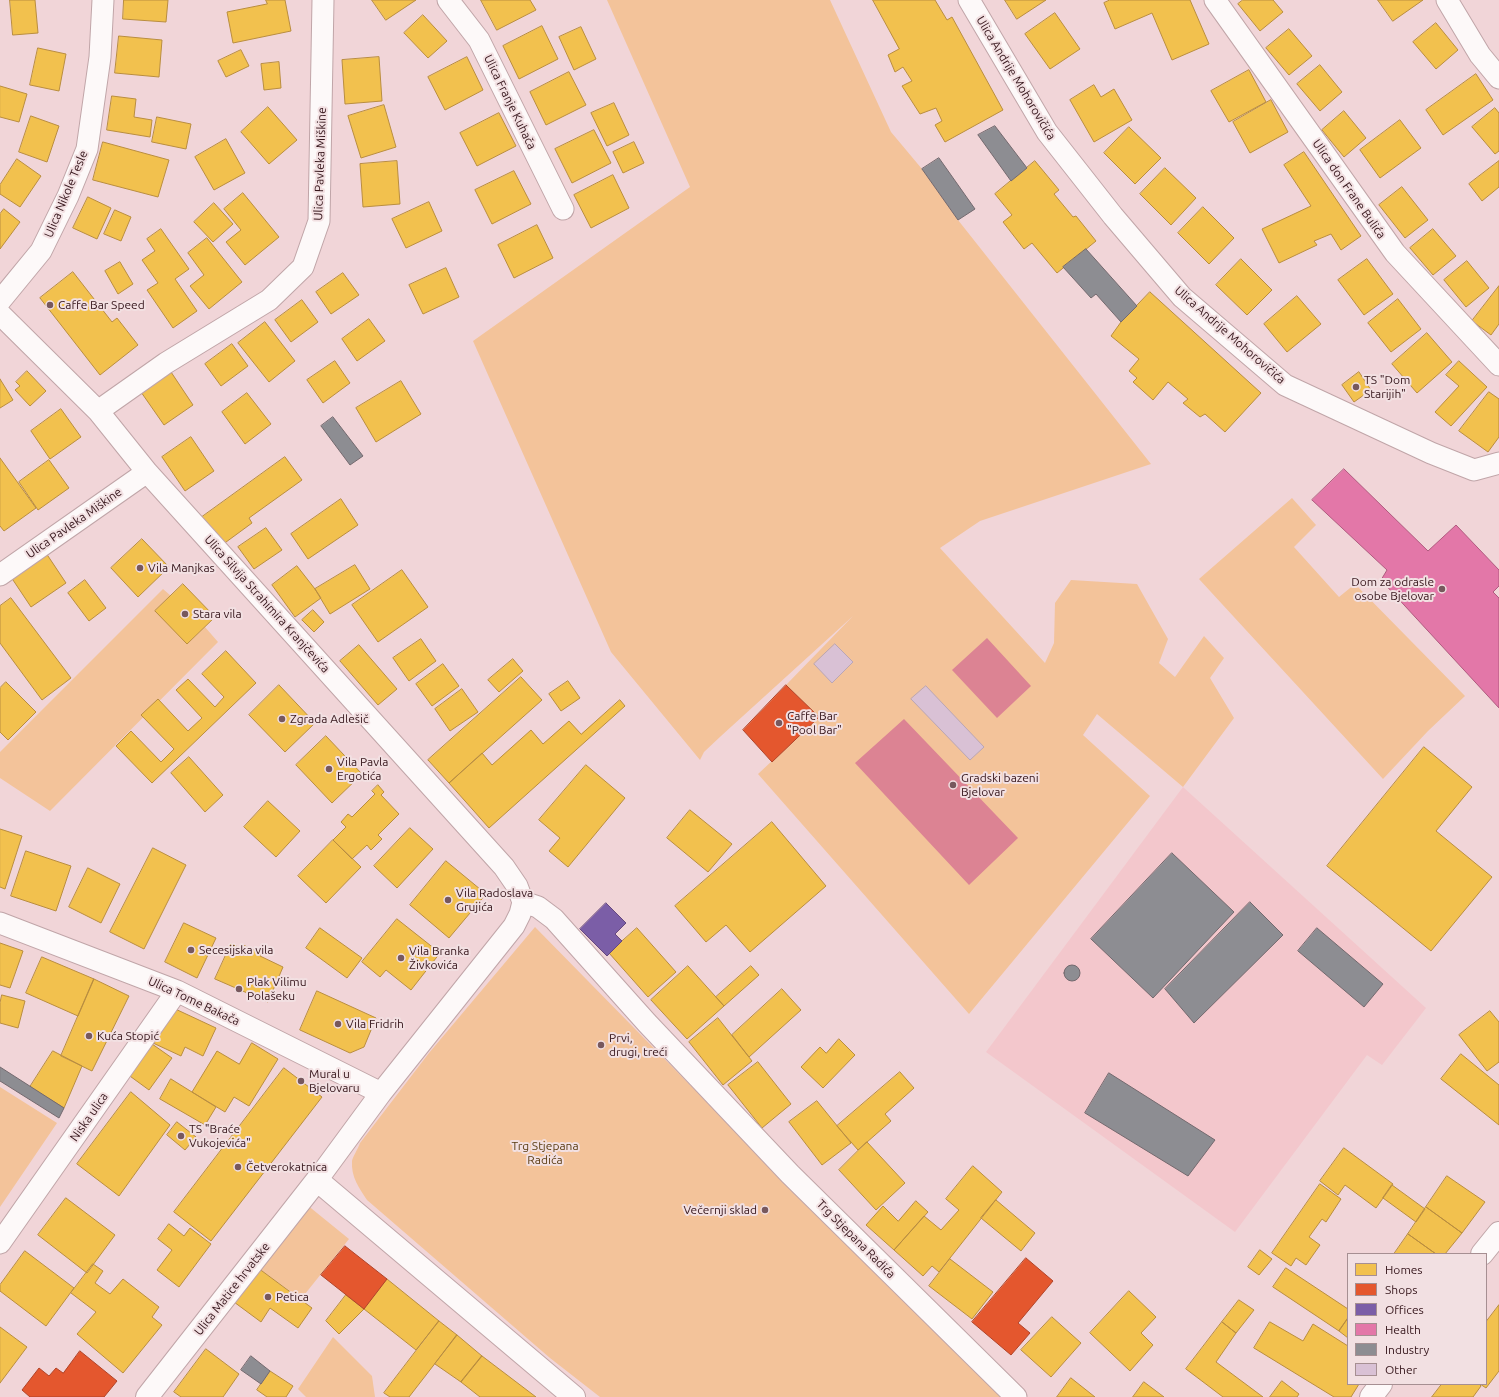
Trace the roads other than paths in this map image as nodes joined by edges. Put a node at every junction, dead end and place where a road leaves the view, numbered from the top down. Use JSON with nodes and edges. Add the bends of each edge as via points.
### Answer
{"nodes":[{"id":1,"x":103,"y":0,"type":"edge"},
{"id":2,"x":323,"y":0,"type":"edge"},
{"id":3,"x":448,"y":0,"type":"edge"},
{"id":4,"x":969,"y":0,"type":"edge"},
{"id":5,"x":1216,"y":0,"type":"edge"},
{"id":6,"x":1447,"y":0,"type":"edge"},
{"id":7,"x":1499,"y":78,"type":"edge"},
{"id":8,"x":563,"y":209,"type":"dead end"},
{"id":9,"x":0,"y":301,"type":"edge"},
{"id":10,"x":0,"y":314,"type":"edge"},
{"id":11,"x":1499,"y":365,"type":"edge"},
{"id":12,"x":98,"y":411,"type":"junction"},
{"id":13,"x":1499,"y":463,"type":"edge"},
{"id":14,"x":147,"y":472,"type":"junction"},
{"id":15,"x":0,"y":575,"type":"edge"},
{"id":16,"x":523,"y":902,"type":"junction"},
{"id":17,"x":0,"y":924,"type":"edge"},
{"id":18,"x":177,"y":991,"type":"junction"},
{"id":19,"x":381,"y":1093,"type":"junction"},
{"id":20,"x":317,"y":1180,"type":"junction"},
{"id":21,"x":1499,"y":1233,"type":"edge"},
{"id":22,"x":0,"y":1243,"type":"edge"},
{"id":23,"x":1483,"y":1253,"type":"edge"},
{"id":24,"x":1380,"y":1385,"type":"edge"},
{"id":25,"x":147,"y":1397,"type":"edge"},
{"id":26,"x":574,"y":1397,"type":"edge"},
{"id":27,"x":1016,"y":1397,"type":"edge"},
{"id":28,"x":1371,"y":1397,"type":"edge"}],
"edges":[{"from":1,"to":9,"type":"street","name":"Ulica Nikole Tesle","via":[[100,57],[87,149],[68,196],[41,251]]},
{"from":2,"to":12,"type":"street","name":"Ulica Pavleka Miškine","via":[[319,221],[304,267],[269,300],[166,363]]},
{"from":3,"to":8,"type":"street","name":"Ulica Franje Kuhača","via":[[479,40]]},
{"from":4,"to":13,"type":"street","name":"Ulica Andrije Mohorovičića","via":[[1047,132],[1113,216],[1182,297],[1285,385],[1424,450],[1474,470]]},
{"from":5,"to":11,"type":"street","name":"Ulica don Frane Bulića","via":[[1395,253]]},
{"from":6,"to":7,"type":"street","via":[[1480,55]]},
{"from":10,"to":12,"type":"street","name":"Ulica Silvija Strahimira Kranjčevića"},
{"from":12,"to":14,"type":"street","name":"Ulica Silvija Strahimira Kranjčevića"},
{"from":14,"to":15,"type":"street","name":"Ulica Pavleka Miškine"},
{"from":14,"to":16,"type":"street","name":"Ulica Silvija Strahimira Kranjčevića","via":[[504,867],[517,886]]},
{"from":16,"to":19,"type":"street","via":[[514,926]]},
{"from":16,"to":27,"type":"street","name":"Trg Stjepana Radića","via":[[554,919],[653,1029],[790,1174]]},
{"from":17,"to":18,"type":"street","name":"Ulica Tome Bakača"},
{"from":18,"to":19,"type":"street","name":"Ulica Tome Bakača"},
{"from":18,"to":22,"type":"street","name":"Niska ulica"},
{"from":19,"to":20,"type":"street"},
{"from":20,"to":25,"type":"main road","name":"Ulica Matice hrvatske"},
{"from":20,"to":26,"type":"main road"},
{"from":21,"to":23,"type":"main road"},
{"from":24,"to":28,"type":"main road"}]}
